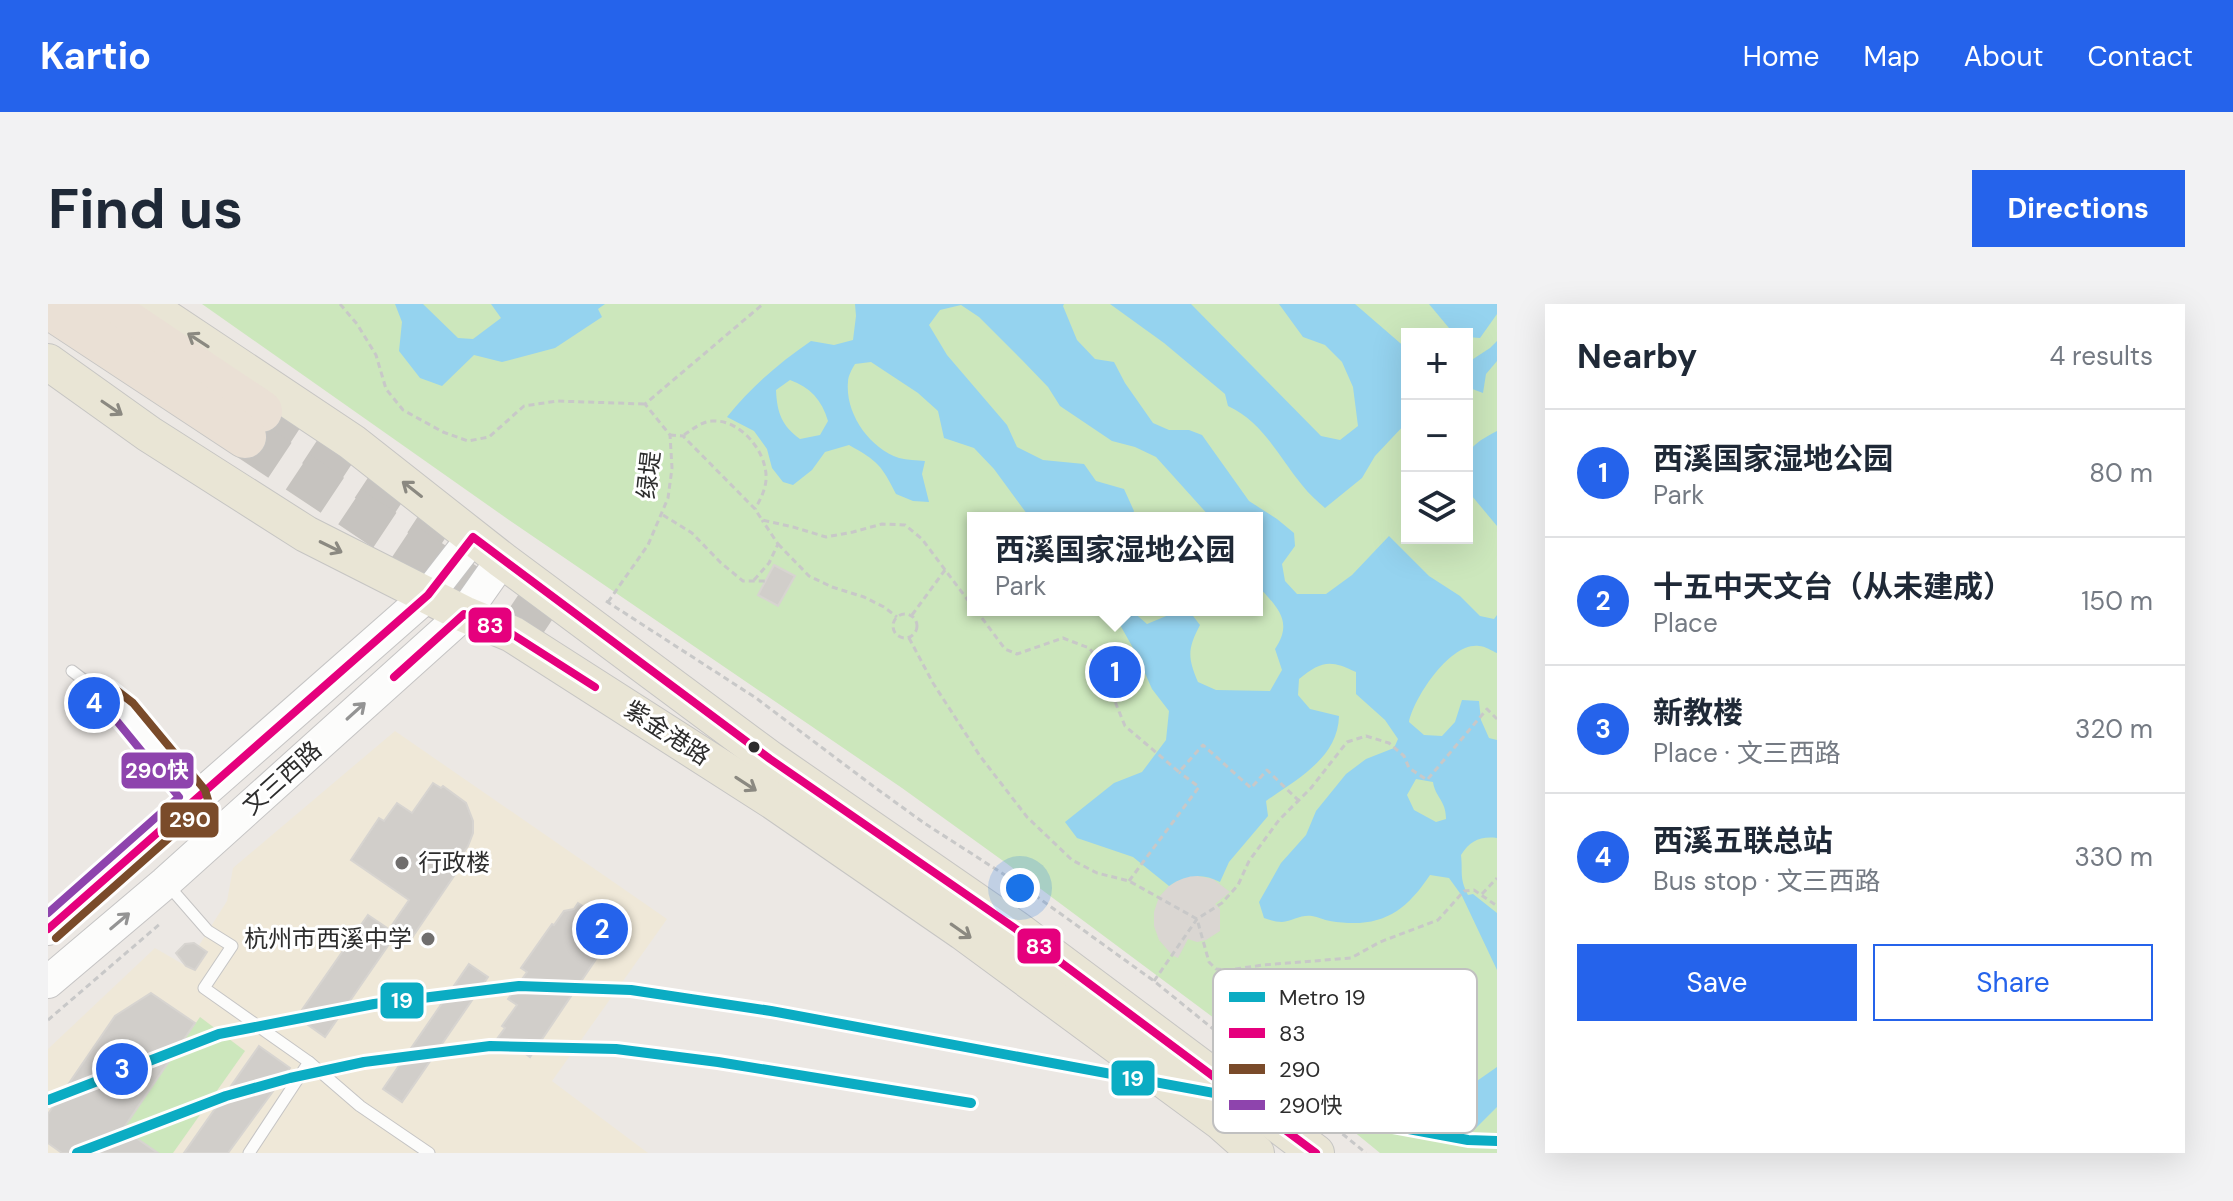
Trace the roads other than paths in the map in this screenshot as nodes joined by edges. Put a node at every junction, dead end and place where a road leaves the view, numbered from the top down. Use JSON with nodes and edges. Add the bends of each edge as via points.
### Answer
{"nodes":[{"id":1,"x":101,"y":304,"type":"edge"},
{"id":2,"x":145,"y":304,"type":"edge"},
{"id":3,"x":48,"y":307,"type":"edge"},
{"id":4,"x":48,"y":362,"type":"edge"},
{"id":5,"x":473,"y":537,"type":"junction"},
{"id":6,"x":502,"y":560,"type":"junction"},
{"id":7,"x":428,"y":595,"type":"junction"},
{"id":8,"x":464,"y":614,"type":"junction"},
{"id":9,"x":72,"y":671,"type":"dead end"},
{"id":10,"x":196,"y":798,"type":"junction"},
{"id":11,"x":165,"y":883,"type":"junction"},
{"id":12,"x":48,"y":929,"type":"edge"},
{"id":13,"x":48,"y":982,"type":"edge"},
{"id":14,"x":309,"y":1062,"type":"junction"},
{"id":15,"x":1213,"y":1076,"type":"edge"},
{"id":16,"x":1213,"y":1116,"type":"edge"},
{"id":17,"x":1233,"y":1133,"type":"edge"},
{"id":18,"x":1289,"y":1133,"type":"edge"},
{"id":19,"x":249,"y":1153,"type":"edge"},
{"id":20,"x":429,"y":1153,"type":"edge"},
{"id":21,"x":1256,"y":1153,"type":"edge"},
{"id":22,"x":1316,"y":1153,"type":"edge"}],
"edges":[{"from":1,"to":3,"type":"highway","via":[[253,424]]},
{"from":5,"to":2,"type":"main road","name":"紫金港路","one_way":true,"via":[[352,442]]},
{"from":4,"to":7,"type":"main road","name":"紫金港路","one_way":true,"via":[[306,534]]},
{"from":5,"to":6,"type":"main road","name":"紫金港路"},
{"from":5,"to":7,"type":"main road","name":"文三西路"},
{"from":6,"to":8,"type":"main road","name":"文三西路"},
{"from":6,"to":15,"type":"main road","name":"紫金港路"},
{"from":7,"to":8,"type":"main road","name":"紫金港路"},
{"from":7,"to":10,"type":"main road","name":"文三西路"},
{"from":11,"to":8,"type":"main road","name":"文三西路","one_way":true},
{"from":8,"to":16,"type":"main road","name":"紫金港路","one_way":true,"via":[[512,634],[773,801],[963,932]]},
{"from":9,"to":10,"type":"lane","via":[[124,711]]},
{"from":10,"to":12,"type":"main road","name":"文三西路"},
{"from":13,"to":11,"type":"main road","name":"文三西路","one_way":true},
{"from":11,"to":14,"type":"lane","via":[[208,931],[232,946],[204,988]]},
{"from":14,"to":19,"type":"lane"},
{"from":14,"to":20,"type":"lane","via":[[360,1106]]},
{"from":17,"to":21,"type":"main road","name":"紫金港路","one_way":true},
{"from":18,"to":22,"type":"main road","name":"紫金港路"}]}
